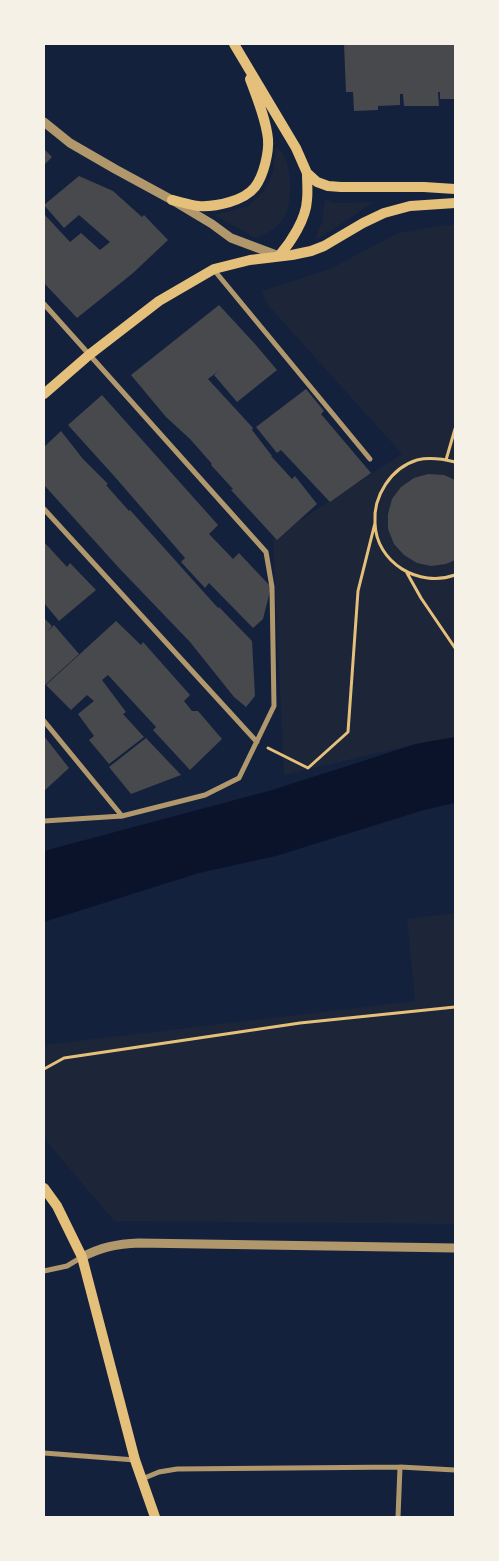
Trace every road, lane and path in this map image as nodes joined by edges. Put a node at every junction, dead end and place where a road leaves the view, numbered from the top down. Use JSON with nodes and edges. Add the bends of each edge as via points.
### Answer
{"nodes":[{"id":1,"x":234,"y":44,"type":"edge"},
{"id":2,"x":242,"y":57,"type":"junction"},
{"id":3,"x":44,"y":122,"type":"edge"},
{"id":4,"x":307,"y":173,"type":"junction"},
{"id":5,"x":455,"y":189,"type":"edge"},
{"id":6,"x":172,"y":200,"type":"junction"},
{"id":7,"x":455,"y":203,"type":"edge"},
{"id":8,"x":279,"y":256,"type":"junction"},
{"id":9,"x":214,"y":269,"type":"junction"},
{"id":10,"x":44,"y":304,"type":"edge"},
{"id":11,"x":89,"y":355,"type":"junction"},
{"id":12,"x":44,"y":394,"type":"edge"},
{"id":13,"x":455,"y":429,"type":"edge"},
{"id":14,"x":370,"y":460,"type":"dead end"},
{"id":15,"x":446,"y":460,"type":"junction"},
{"id":16,"x":455,"y":462,"type":"edge"},
{"id":17,"x":44,"y":509,"type":"edge"},
{"id":18,"x":374,"y":524,"type":"junction"},
{"id":19,"x":407,"y":573,"type":"junction"},
{"id":20,"x":455,"y":575,"type":"edge"},
{"id":21,"x":455,"y":648,"type":"edge"},
{"id":22,"x":44,"y":721,"type":"edge"},
{"id":23,"x":256,"y":742,"type":"junction"},
{"id":24,"x":122,"y":816,"type":"junction"},
{"id":25,"x":44,"y":821,"type":"edge"},
{"id":26,"x":455,"y":1007,"type":"edge"},
{"id":27,"x":44,"y":1070,"type":"edge"},
{"id":28,"x":44,"y":1188,"type":"edge"},
{"id":29,"x":455,"y":1248,"type":"edge"},
{"id":30,"x":82,"y":1258,"type":"junction"},
{"id":31,"x":44,"y":1271,"type":"edge"},
{"id":32,"x":44,"y":1453,"type":"edge"},
{"id":33,"x":135,"y":1460,"type":"junction"},
{"id":34,"x":400,"y":1467,"type":"junction"},
{"id":35,"x":455,"y":1470,"type":"edge"},
{"id":36,"x":142,"y":1479,"type":"junction"},
{"id":37,"x":155,"y":1517,"type":"edge"},
{"id":38,"x":398,"y":1517,"type":"edge"}],
"edges":[{"from":1,"to":2,"type":"main road"},
{"from":2,"to":4,"type":"main road","via":[[296,148]]},
{"from":2,"to":6,"type":"main road","via":[[268,139],[266,164],[255,187],[241,198],[223,205],[199,206]]},
{"from":3,"to":6,"type":"street","via":[[77,147]]},
{"from":4,"to":5,"type":"main road","via":[[317,182],[342,188]]},
{"from":4,"to":8,"type":"main road","via":[[307,202],[298,229]]},
{"from":6,"to":8,"type":"street","via":[[231,238]]},
{"from":7,"to":8,"type":"main road","via":[[410,206],[384,213],[324,246]]},
{"from":8,"to":9,"type":"main road"},
{"from":9,"to":11,"type":"main road","via":[[159,301]]},
{"from":9,"to":14,"type":"street"},
{"from":10,"to":11,"type":"street"},
{"from":11,"to":12,"type":"main road"},
{"from":11,"to":23,"type":"street","via":[[266,552],[272,587],[274,706]]},
{"from":13,"to":15,"type":"path"},
{"from":15,"to":16,"type":"path"},
{"from":15,"to":18,"type":"path","via":[[417,460],[399,470],[385,484],[376,503]]},
{"from":17,"to":23,"type":"street"},
{"from":18,"to":19,"type":"path","via":[[380,544],[391,560]]},
{"from":18,"to":23,"type":"path","via":[[358,591],[348,732],[308,768]]},
{"from":19,"to":20,"type":"path","via":[[426,579],[445,579]]},
{"from":19,"to":21,"type":"path","via":[[420,598]]},
{"from":22,"to":24,"type":"street"},
{"from":23,"to":24,"type":"street","via":[[239,778],[205,795]]},
{"from":24,"to":25,"type":"street"},
{"from":26,"to":27,"type":"path","via":[[300,1023],[64,1058]]},
{"from":28,"to":30,"type":"main road","via":[[57,1206]]},
{"from":29,"to":30,"type":"street","via":[[138,1243],[100,1248]]},
{"from":30,"to":31,"type":"street","via":[[67,1266]]},
{"from":30,"to":33,"type":"main road"},
{"from":32,"to":33,"type":"street"},
{"from":33,"to":36,"type":"main road"},
{"from":34,"to":35,"type":"street"},
{"from":34,"to":36,"type":"street","via":[[178,1469]]},
{"from":34,"to":38,"type":"street"},
{"from":36,"to":37,"type":"main road"}]}
